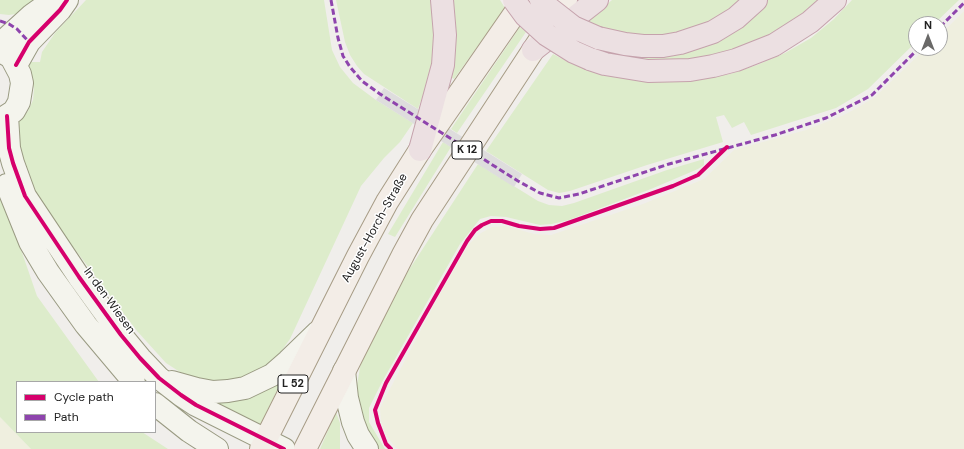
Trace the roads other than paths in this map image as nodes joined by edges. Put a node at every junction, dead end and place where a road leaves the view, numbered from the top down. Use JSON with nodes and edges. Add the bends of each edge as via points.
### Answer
{"nodes":[{"id":1,"x":52,"y":0,"type":"edge"},
{"id":2,"x":67,"y":0,"type":"edge"},
{"id":3,"x":442,"y":0,"type":"edge"},
{"id":4,"x":514,"y":0,"type":"edge"},
{"id":5,"x":524,"y":0,"type":"edge"},
{"id":6,"x":541,"y":0,"type":"edge"},
{"id":7,"x":566,"y":0,"type":"edge"},
{"id":8,"x":597,"y":0,"type":"edge"},
{"id":9,"x":756,"y":0,"type":"edge"},
{"id":10,"x":835,"y":0,"type":"edge"},
{"id":11,"x":0,"y":44,"type":"edge"},
{"id":12,"x":533,"y":50,"type":"junction"},
{"id":13,"x":0,"y":51,"type":"edge"},
{"id":14,"x":16,"y":65,"type":"junction"},
{"id":15,"x":4,"y":118,"type":"edge"},
{"id":16,"x":420,"y":150,"type":"junction"},
{"id":17,"x":0,"y":168,"type":"edge"},
{"id":18,"x":322,"y":329,"type":"junction"},
{"id":19,"x":344,"y":371,"type":"junction"},
{"id":20,"x":159,"y":378,"type":"junction"},
{"id":21,"x":133,"y":381,"type":"edge"},
{"id":22,"x":161,"y":410,"type":"edge"},
{"id":23,"x":271,"y":446,"type":"edge"},
{"id":24,"x":192,"y":449,"type":"edge"},
{"id":25,"x":217,"y":449,"type":"edge"},
{"id":26,"x":305,"y":449,"type":"edge"},
{"id":27,"x":367,"y":449,"type":"edge"}],
"edges":[{"from":1,"to":11,"type":"street","via":[[32,14]]},
{"from":2,"to":14,"type":"street","via":[[29,42]]},
{"from":3,"to":16,"type":"highway","via":[[445,35],[440,80]]},
{"from":4,"to":10,"type":"highway","bridge":true,"via":[[525,15],[547,35],[574,52],[605,64],[648,71],[690,70],[736,60],[774,45],[810,22]]},
{"from":5,"to":16,"type":"main road","name":"August-Horch-Straße"},
{"from":6,"to":9,"type":"highway","bridge":true,"via":[[573,27],[598,38],[643,46],[680,43],[713,32],[736,18]]},
{"from":7,"to":12,"type":"main road","number":"K 12"},
{"from":8,"to":12,"type":"highway"},
{"from":12,"to":19,"type":"main road","number":"K 12","via":[[422,220]]},
{"from":13,"to":14,"type":"street"},
{"from":14,"to":15,"type":"street","via":[[22,92],[14,111]]},
{"from":15,"to":20,"type":"street","name":"In den Wiesen","via":[[13,163],[25,196],[75,272],[121,335]]},
{"from":16,"to":18,"type":"main road","name":"August-Horch-Straße","via":[[387,202]]},
{"from":17,"to":21,"type":"street","via":[[25,230],[48,272],[86,325]]},
{"from":18,"to":20,"type":"street","via":[[272,374],[245,388],[213,392]]},
{"from":18,"to":23,"type":"main road","name":"August-Horch-Straße","number":"L 52"},
{"from":19,"to":26,"type":"main road","number":"K 12"},
{"from":19,"to":27,"type":"street","via":[[353,422]]},
{"from":20,"to":23,"type":"street","name":"In den Wiesen","via":[[196,405]]},
{"from":22,"to":24,"type":"street"},
{"from":22,"to":25,"type":"street"}]}
